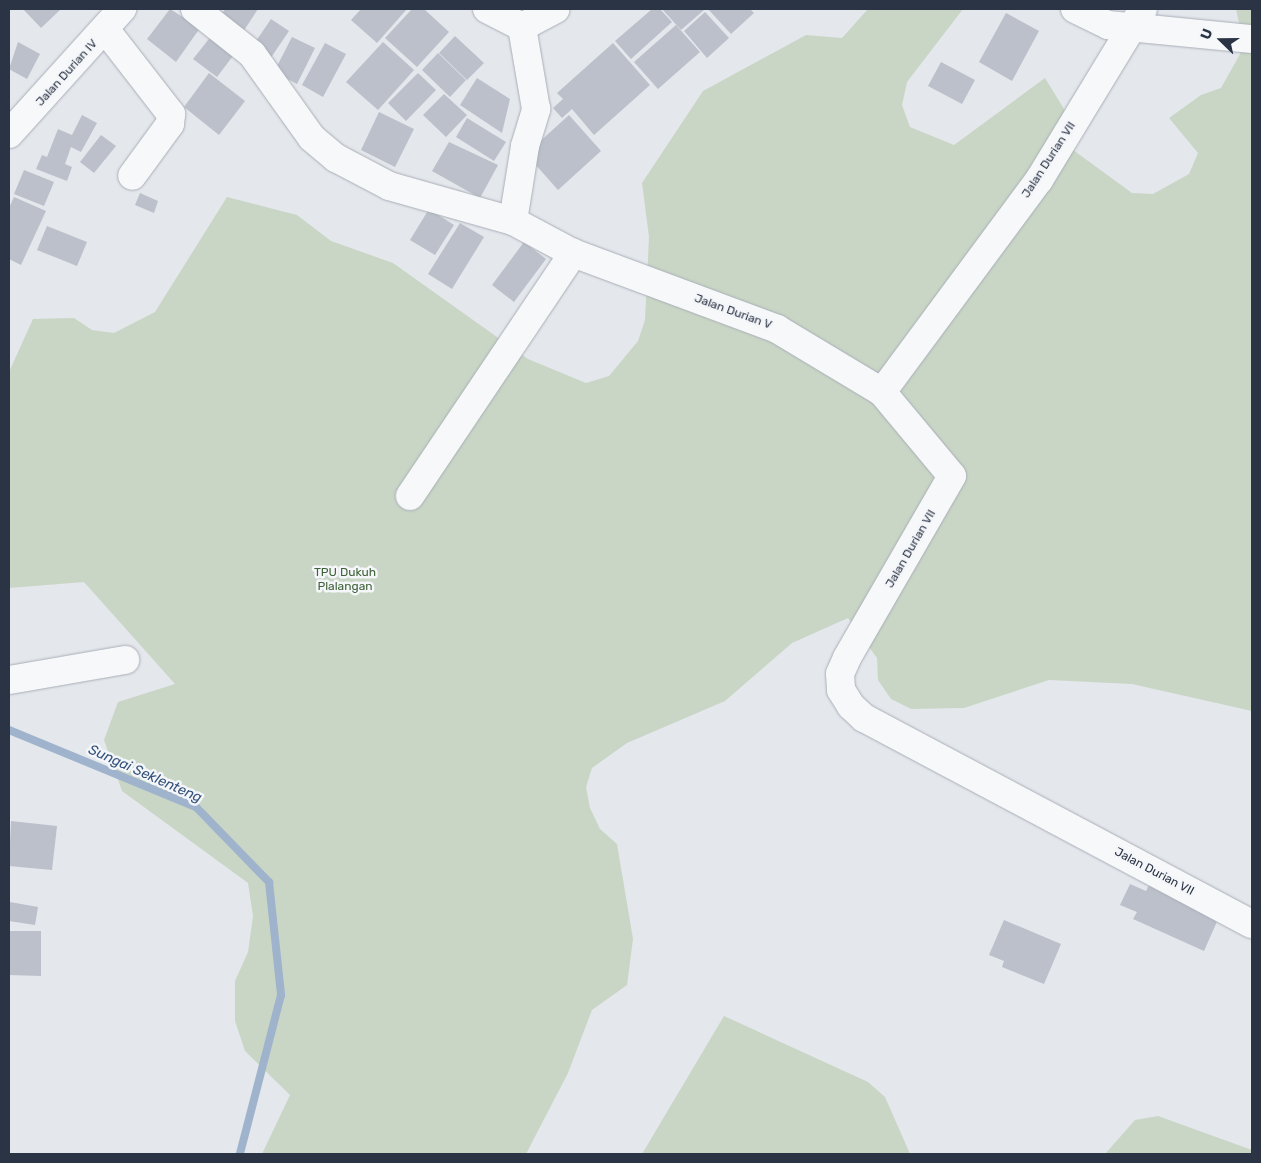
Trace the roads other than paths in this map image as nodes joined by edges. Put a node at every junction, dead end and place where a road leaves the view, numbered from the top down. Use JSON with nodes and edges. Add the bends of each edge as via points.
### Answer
{"nodes":[{"id":1,"x":195,"y":9,"type":"edge"},
{"id":2,"x":487,"y":9,"type":"edge"},
{"id":3,"x":556,"y":9,"type":"edge"},
{"id":4,"x":1076,"y":9,"type":"edge"},
{"id":5,"x":1138,"y":18,"type":"edge"},
{"id":6,"x":114,"y":19,"type":"edge"},
{"id":7,"x":522,"y":27,"type":"junction"},
{"id":8,"x":1252,"y":39,"type":"edge"},
{"id":9,"x":9,"y":134,"type":"edge"},
{"id":10,"x":132,"y":176,"type":"dead end"},
{"id":11,"x":513,"y":221,"type":"junction"},
{"id":12,"x":573,"y":253,"type":"junction"},
{"id":13,"x":882,"y":392,"type":"junction"},
{"id":14,"x":410,"y":496,"type":"dead end"},
{"id":15,"x":125,"y":660,"type":"dead end"},
{"id":16,"x":9,"y":680,"type":"edge"},
{"id":17,"x":1252,"y":924,"type":"edge"}],
"edges":[{"from":1,"to":11,"type":"street","name":"Jalan Durian V","via":[[252,54],[312,138],[336,158],[389,186]]},
{"from":2,"to":7,"type":"street"},
{"from":3,"to":7,"type":"street"},
{"from":4,"to":5,"type":"street","via":[[1108,25]]},
{"from":5,"to":8,"type":"street"},
{"from":5,"to":13,"type":"street","name":"Jalan Durian VII","via":[[1039,180]]},
{"from":6,"to":9,"type":"street","name":"Jalan Durian IV"},
{"from":6,"to":10,"type":"street","via":[[171,114],[170,124]]},
{"from":7,"to":11,"type":"street","via":[[536,109],[525,146]]},
{"from":11,"to":12,"type":"street","name":"Jalan Durian V"},
{"from":12,"to":13,"type":"street","name":"Jalan Durian V","via":[[777,329]]},
{"from":12,"to":14,"type":"street"},
{"from":13,"to":17,"type":"street","name":"Jalan Durian VII","via":[[952,476],[847,658],[840,674],[841,690],[851,706],[864,718]]},
{"from":15,"to":16,"type":"street"}]}
